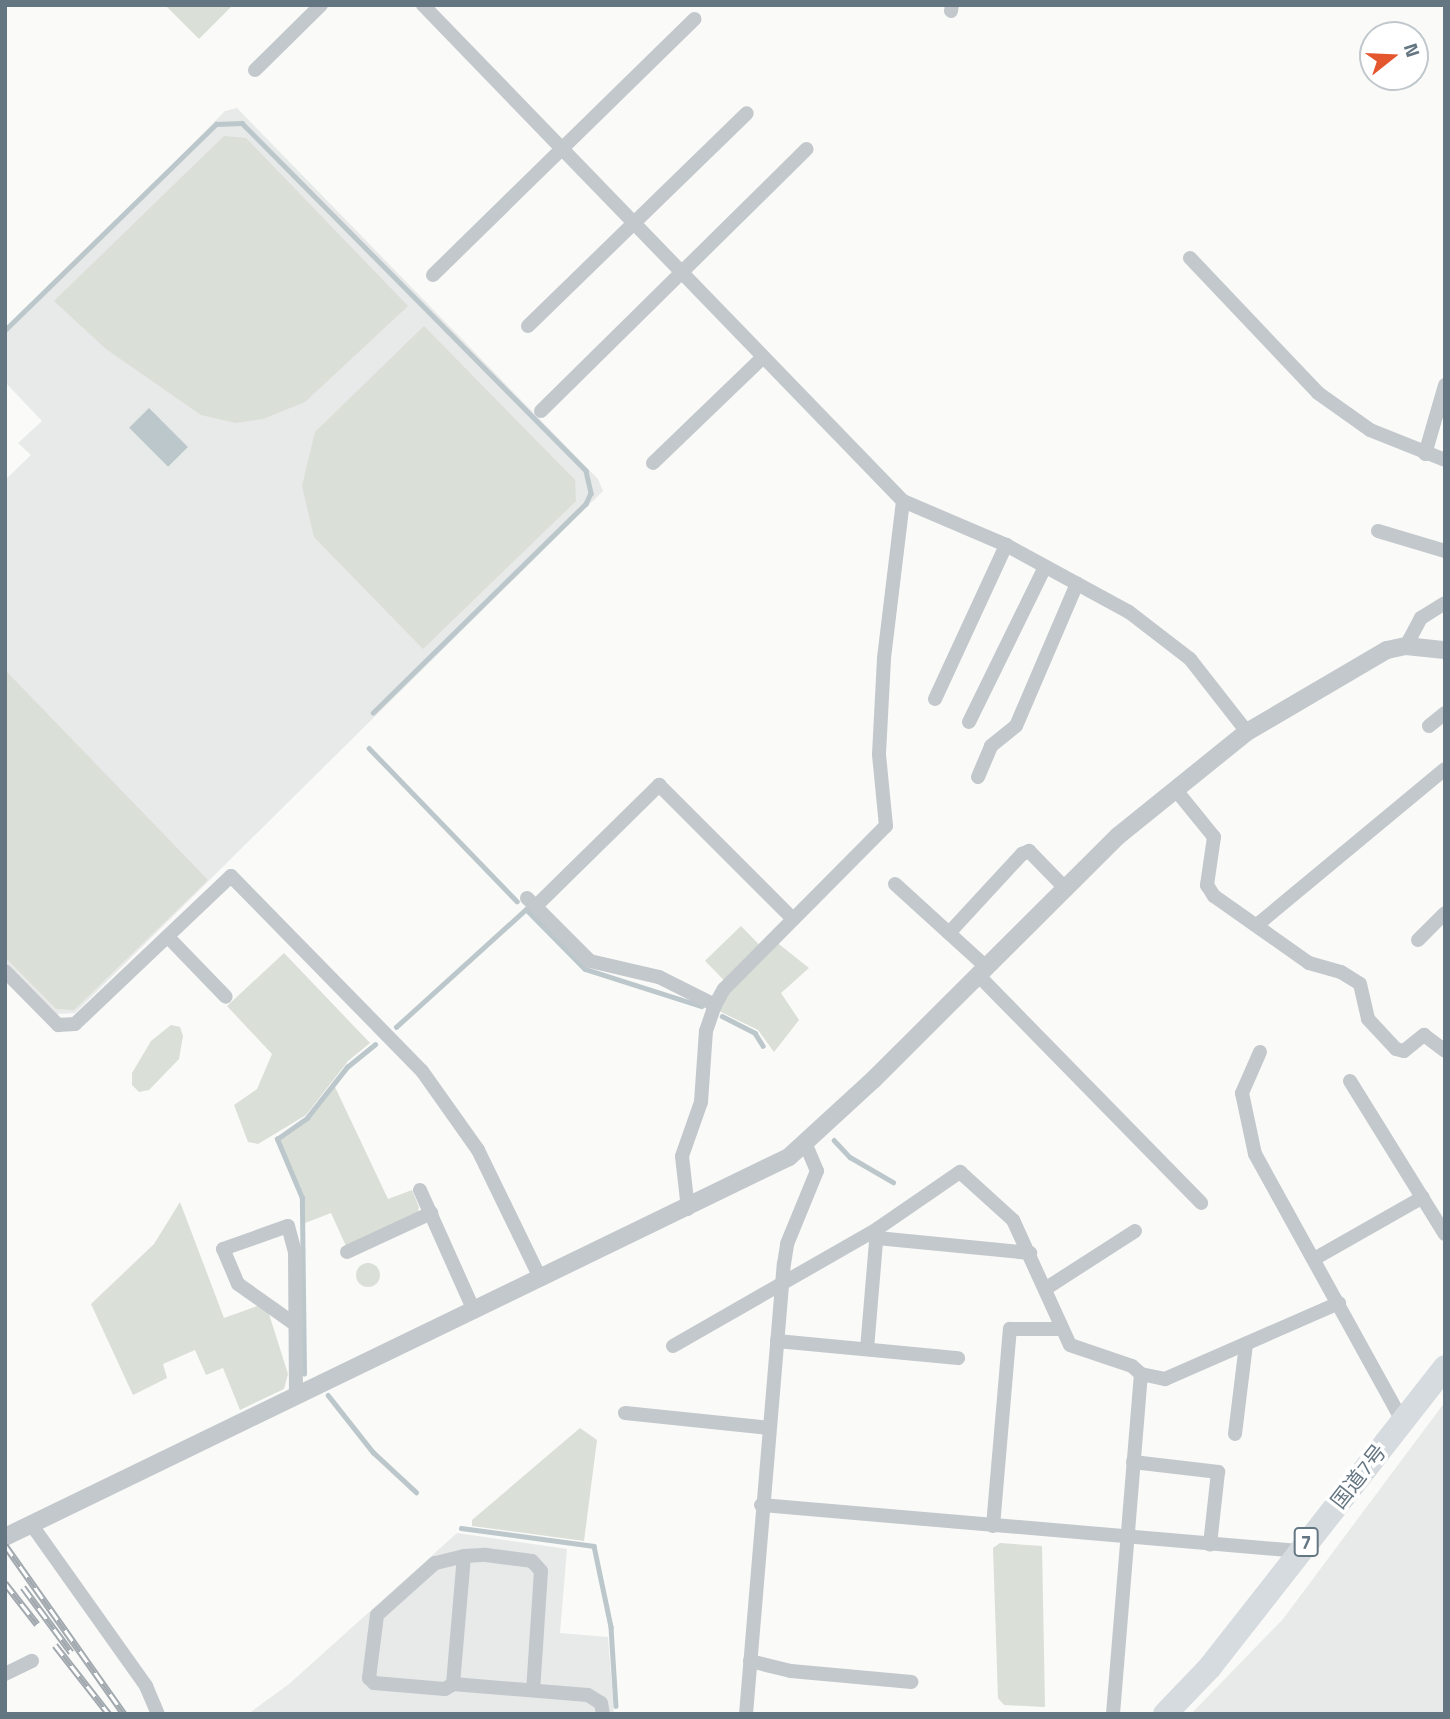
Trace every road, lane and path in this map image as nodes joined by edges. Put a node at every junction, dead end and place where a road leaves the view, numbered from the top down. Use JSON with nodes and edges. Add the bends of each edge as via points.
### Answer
{"nodes":[{"id":1,"x":321,"y":5,"type":"edge"},
{"id":2,"x":423,"y":5,"type":"edge"},
{"id":3,"x":694,"y":19,"type":"dead end"},
{"id":4,"x":255,"y":70,"type":"dead end"},
{"id":5,"x":747,"y":113,"type":"dead end"},
{"id":6,"x":561,"y":148,"type":"junction"},
{"id":7,"x":807,"y":149,"type":"dead end"},
{"id":8,"x":633,"y":223,"type":"junction"},
{"id":9,"x":1190,"y":258,"type":"dead end"},
{"id":10,"x":681,"y":273,"type":"junction"},
{"id":11,"x":433,"y":275,"type":"dead end"},
{"id":12,"x":527,"y":326,"type":"dead end"},
{"id":13,"x":762,"y":357,"type":"junction"},
{"id":14,"x":1445,"y":385,"type":"edge"},
{"id":15,"x":541,"y":411,"type":"dead end"},
{"id":16,"x":1425,"y":454,"type":"junction"},
{"id":17,"x":1445,"y":460,"type":"edge"},
{"id":18,"x":653,"y":463,"type":"dead end"},
{"id":19,"x":903,"y":501,"type":"junction"},
{"id":20,"x":1378,"y":531,"type":"dead end"},
{"id":21,"x":1006,"y":545,"type":"junction"},
{"id":22,"x":1445,"y":551,"type":"edge"},
{"id":23,"x":1045,"y":567,"type":"junction"},
{"id":24,"x":1077,"y":584,"type":"junction"},
{"id":25,"x":1445,"y":603,"type":"edge"},
{"id":26,"x":1406,"y":646,"type":"junction"},
{"id":27,"x":1445,"y":650,"type":"edge"},
{"id":28,"x":935,"y":699,"type":"dead end"},
{"id":29,"x":1445,"y":713,"type":"edge"},
{"id":30,"x":969,"y":722,"type":"dead end"},
{"id":31,"x":1429,"y":726,"type":"dead end"},
{"id":32,"x":1247,"y":732,"type":"junction"},
{"id":33,"x":1445,"y":769,"type":"edge"},
{"id":34,"x":978,"y":777,"type":"dead end"},
{"id":35,"x":1175,"y":789,"type":"junction"},
{"id":36,"x":895,"y":884,"type":"dead end"},
{"id":37,"x":1064,"y":887,"type":"junction"},
{"id":38,"x":1445,"y":913,"type":"edge"},
{"id":39,"x":793,"y":919,"type":"junction"},
{"id":40,"x":1257,"y":925,"type":"junction"},
{"id":41,"x":949,"y":933,"type":"junction"},
{"id":42,"x":168,"y":937,"type":"junction"},
{"id":43,"x":1418,"y":940,"type":"dead end"},
{"id":44,"x":981,"y":970,"type":"junction"},
{"id":45,"x":5,"y":971,"type":"edge"},
{"id":46,"x":226,"y":997,"type":"dead end"},
{"id":47,"x":715,"y":1004,"type":"junction"},
{"id":48,"x":1445,"y":1051,"type":"edge"},
{"id":49,"x":1260,"y":1052,"type":"dead end"},
{"id":50,"x":1350,"y":1081,"type":"dead end"},
{"id":51,"x":806,"y":1145,"type":"junction"},
{"id":52,"x":420,"y":1189,"type":"dead end"},
{"id":53,"x":1423,"y":1197,"type":"junction"},
{"id":54,"x":1201,"y":1203,"type":"dead end"},
{"id":55,"x":688,"y":1209,"type":"junction"},
{"id":56,"x":431,"y":1213,"type":"junction"},
{"id":57,"x":1135,"y":1231,"type":"dead end"},
{"id":58,"x":877,"y":1233,"type":"junction"},
{"id":59,"x":1445,"y":1234,"type":"edge"},
{"id":60,"x":347,"y":1252,"type":"dead end"},
{"id":61,"x":1030,"y":1253,"type":"junction"},
{"id":62,"x":1314,"y":1259,"type":"junction"},
{"id":63,"x":541,"y":1280,"type":"junction"},
{"id":64,"x":782,"y":1283,"type":"junction"},
{"id":65,"x":1045,"y":1289,"type":"junction"},
{"id":66,"x":1339,"y":1303,"type":"junction"},
{"id":67,"x":474,"y":1311,"type":"junction"},
{"id":68,"x":296,"y":1325,"type":"junction"},
{"id":69,"x":1062,"y":1329,"type":"junction"},
{"id":70,"x":777,"y":1341,"type":"junction"},
{"id":71,"x":1245,"y":1344,"type":"junction"},
{"id":72,"x":673,"y":1346,"type":"dead end"},
{"id":73,"x":867,"y":1349,"type":"junction"},
{"id":74,"x":958,"y":1358,"type":"dead end"},
{"id":75,"x":1445,"y":1367,"type":"edge"},
{"id":76,"x":1142,"y":1374,"type":"junction"},
{"id":77,"x":296,"y":1396,"type":"junction"},
{"id":78,"x":625,"y":1413,"type":"dead end"},
{"id":79,"x":1402,"y":1420,"type":"junction"},
{"id":80,"x":769,"y":1428,"type":"junction"},
{"id":81,"x":1235,"y":1434,"type":"dead end"},
{"id":82,"x":1133,"y":1462,"type":"junction"},
{"id":83,"x":761,"y":1505,"type":"junction"},
{"id":84,"x":31,"y":1524,"type":"junction"},
{"id":85,"x":993,"y":1527,"type":"junction"},
{"id":86,"x":5,"y":1537,"type":"edge"},
{"id":87,"x":1126,"y":1539,"type":"junction"},
{"id":88,"x":1210,"y":1545,"type":"junction"},
{"id":89,"x":1299,"y":1551,"type":"junction"},
{"id":90,"x":464,"y":1556,"type":"junction"},
{"id":91,"x":32,"y":1661,"type":"dead end"},
{"id":92,"x":750,"y":1661,"type":"junction"},
{"id":93,"x":5,"y":1674,"type":"edge"},
{"id":94,"x":911,"y":1682,"type":"dead end"},
{"id":95,"x":453,"y":1684,"type":"junction"},
{"id":96,"x":533,"y":1690,"type":"junction"},
{"id":97,"x":158,"y":1714,"type":"edge"},
{"id":98,"x":603,"y":1714,"type":"edge"},
{"id":99,"x":746,"y":1714,"type":"edge"},
{"id":100,"x":1113,"y":1714,"type":"edge"},
{"id":101,"x":1165,"y":1714,"type":"edge"}],
"edges":[{"from":1,"to":4,"type":"street"},
{"from":2,"to":6,"type":"street"},
{"from":3,"to":6,"type":"street"},
{"from":5,"to":8,"type":"street"},
{"from":6,"to":8,"type":"street"},
{"from":6,"to":11,"type":"street"},
{"from":7,"to":10,"type":"street"},
{"from":8,"to":10,"type":"street"},
{"from":8,"to":12,"type":"street"},
{"from":9,"to":16,"type":"street","via":[[1318,393],[1370,430]]},
{"from":10,"to":13,"type":"street"},
{"from":10,"to":15,"type":"street"},
{"from":13,"to":18,"type":"street"},
{"from":13,"to":19,"type":"street"},
{"from":14,"to":16,"type":"street"},
{"from":16,"to":17,"type":"street"},
{"from":19,"to":21,"type":"street"},
{"from":19,"to":39,"type":"street","via":[[884,658],[879,754],[886,826]]},
{"from":20,"to":22,"type":"street"},
{"from":21,"to":23,"type":"street"},
{"from":21,"to":28,"type":"street"},
{"from":23,"to":24,"type":"street"},
{"from":23,"to":30,"type":"street"},
{"from":24,"to":32,"type":"street","via":[[1166,637],[1227,702]]},
{"from":24,"to":34,"type":"street","via":[[1016,726],[991,746]]},
{"from":25,"to":26,"type":"street","via":[[1421,618]]},
{"from":26,"to":27,"type":"street"},
{"from":26,"to":32,"type":"street","via":[[1387,650]]},
{"from":29,"to":31,"type":"street"},
{"from":32,"to":35,"type":"street"},
{"from":33,"to":40,"type":"street"},
{"from":35,"to":37,"type":"street"},
{"from":35,"to":40,"type":"street","via":[[1214,837],[1207,885],[1214,896]]},
{"from":36,"to":41,"type":"street"},
{"from":37,"to":41,"type":"street","via":[[1029,852],[1022,853]]},
{"from":37,"to":44,"type":"street"},
{"from":38,"to":43,"type":"street"},
{"from":39,"to":47,"type":"street","via":[[724,989]]},
{"from":39,"to":47,"type":"street","via":[[659,785],[531,902],[590,961],[659,977]]},
{"from":40,"to":48,"type":"street","via":[[1308,963],[1341,972],[1360,984],[1368,1019],[1396,1049],[1404,1051],[1424,1035]]},
{"from":41,"to":44,"type":"street"},
{"from":42,"to":45,"type":"street","via":[[75,1024],[58,1025]]},
{"from":42,"to":46,"type":"street"},
{"from":42,"to":63,"type":"street","via":[[232,876],[422,1072],[478,1150]]},
{"from":44,"to":51,"type":"street"},
{"from":44,"to":54,"type":"street"},
{"from":47,"to":55,"type":"street","via":[[706,1031],[701,1102],[682,1156]]},
{"from":49,"to":62,"type":"street","via":[[1242,1093],[1255,1154]]},
{"from":50,"to":53,"type":"street"},
{"from":51,"to":55,"type":"street"},
{"from":51,"to":64,"type":"street","via":[[817,1171],[787,1244]]},
{"from":52,"to":56,"type":"street"},
{"from":53,"to":59,"type":"street"},
{"from":53,"to":62,"type":"street"},
{"from":55,"to":63,"type":"street"},
{"from":56,"to":60,"type":"street"},
{"from":56,"to":67,"type":"street"},
{"from":57,"to":65,"type":"street"},
{"from":58,"to":61,"type":"street"},
{"from":58,"to":61,"type":"street","via":[[960,1172],[1013,1220]]},
{"from":58,"to":64,"type":"street"},
{"from":58,"to":73,"type":"street"},
{"from":61,"to":65,"type":"street"},
{"from":62,"to":66,"type":"street"},
{"from":63,"to":67,"type":"street"},
{"from":64,"to":70,"type":"street"},
{"from":64,"to":72,"type":"street"},
{"from":65,"to":69,"type":"street"},
{"from":66,"to":71,"type":"street"},
{"from":66,"to":79,"type":"street"},
{"from":67,"to":77,"type":"street"},
{"from":68,"to":68,"type":"street","via":[[295,1252],[288,1226],[223,1249],[238,1284]]},
{"from":68,"to":77,"type":"street"},
{"from":69,"to":76,"type":"street","via":[[1070,1345],[1132,1366]]},
{"from":69,"to":85,"type":"street","via":[[1010,1329]]},
{"from":70,"to":73,"type":"street"},
{"from":70,"to":80,"type":"street"},
{"from":71,"to":76,"type":"street","via":[[1165,1379]]},
{"from":71,"to":81,"type":"street"},
{"from":73,"to":74,"type":"street"},
{"from":75,"to":79,"type":"highway","name":"国道7号","number":"7"},
{"from":76,"to":82,"type":"street"},
{"from":77,"to":84,"type":"street"},
{"from":78,"to":80,"type":"street"},
{"from":79,"to":89,"type":"highway","name":"国道7号","number":"7"},
{"from":80,"to":83,"type":"street"},
{"from":82,"to":87,"type":"street"},
{"from":82,"to":88,"type":"street","via":[[1218,1472]]},
{"from":83,"to":85,"type":"street"},
{"from":83,"to":92,"type":"street"},
{"from":84,"to":86,"type":"street"},
{"from":84,"to":97,"type":"street","via":[[146,1686]]},
{"from":85,"to":87,"type":"street"},
{"from":87,"to":88,"type":"street"},
{"from":87,"to":100,"type":"street"},
{"from":88,"to":89,"type":"street"},
{"from":89,"to":101,"type":"highway","name":"国道7号","number":"7","via":[[1210,1667]]},
{"from":90,"to":95,"type":"street"},
{"from":90,"to":95,"type":"street","via":[[435,1563],[377,1615],[373,1624],[369,1678],[374,1683],[445,1689]]},
{"from":90,"to":96,"type":"street","via":[[538,1564]]},
{"from":91,"to":93,"type":"street"},
{"from":92,"to":94,"type":"street","via":[[791,1671]]},
{"from":92,"to":99,"type":"street"},
{"from":95,"to":96,"type":"street"},
{"from":96,"to":98,"type":"street","via":[[588,1695],[601,1703]]}]}
